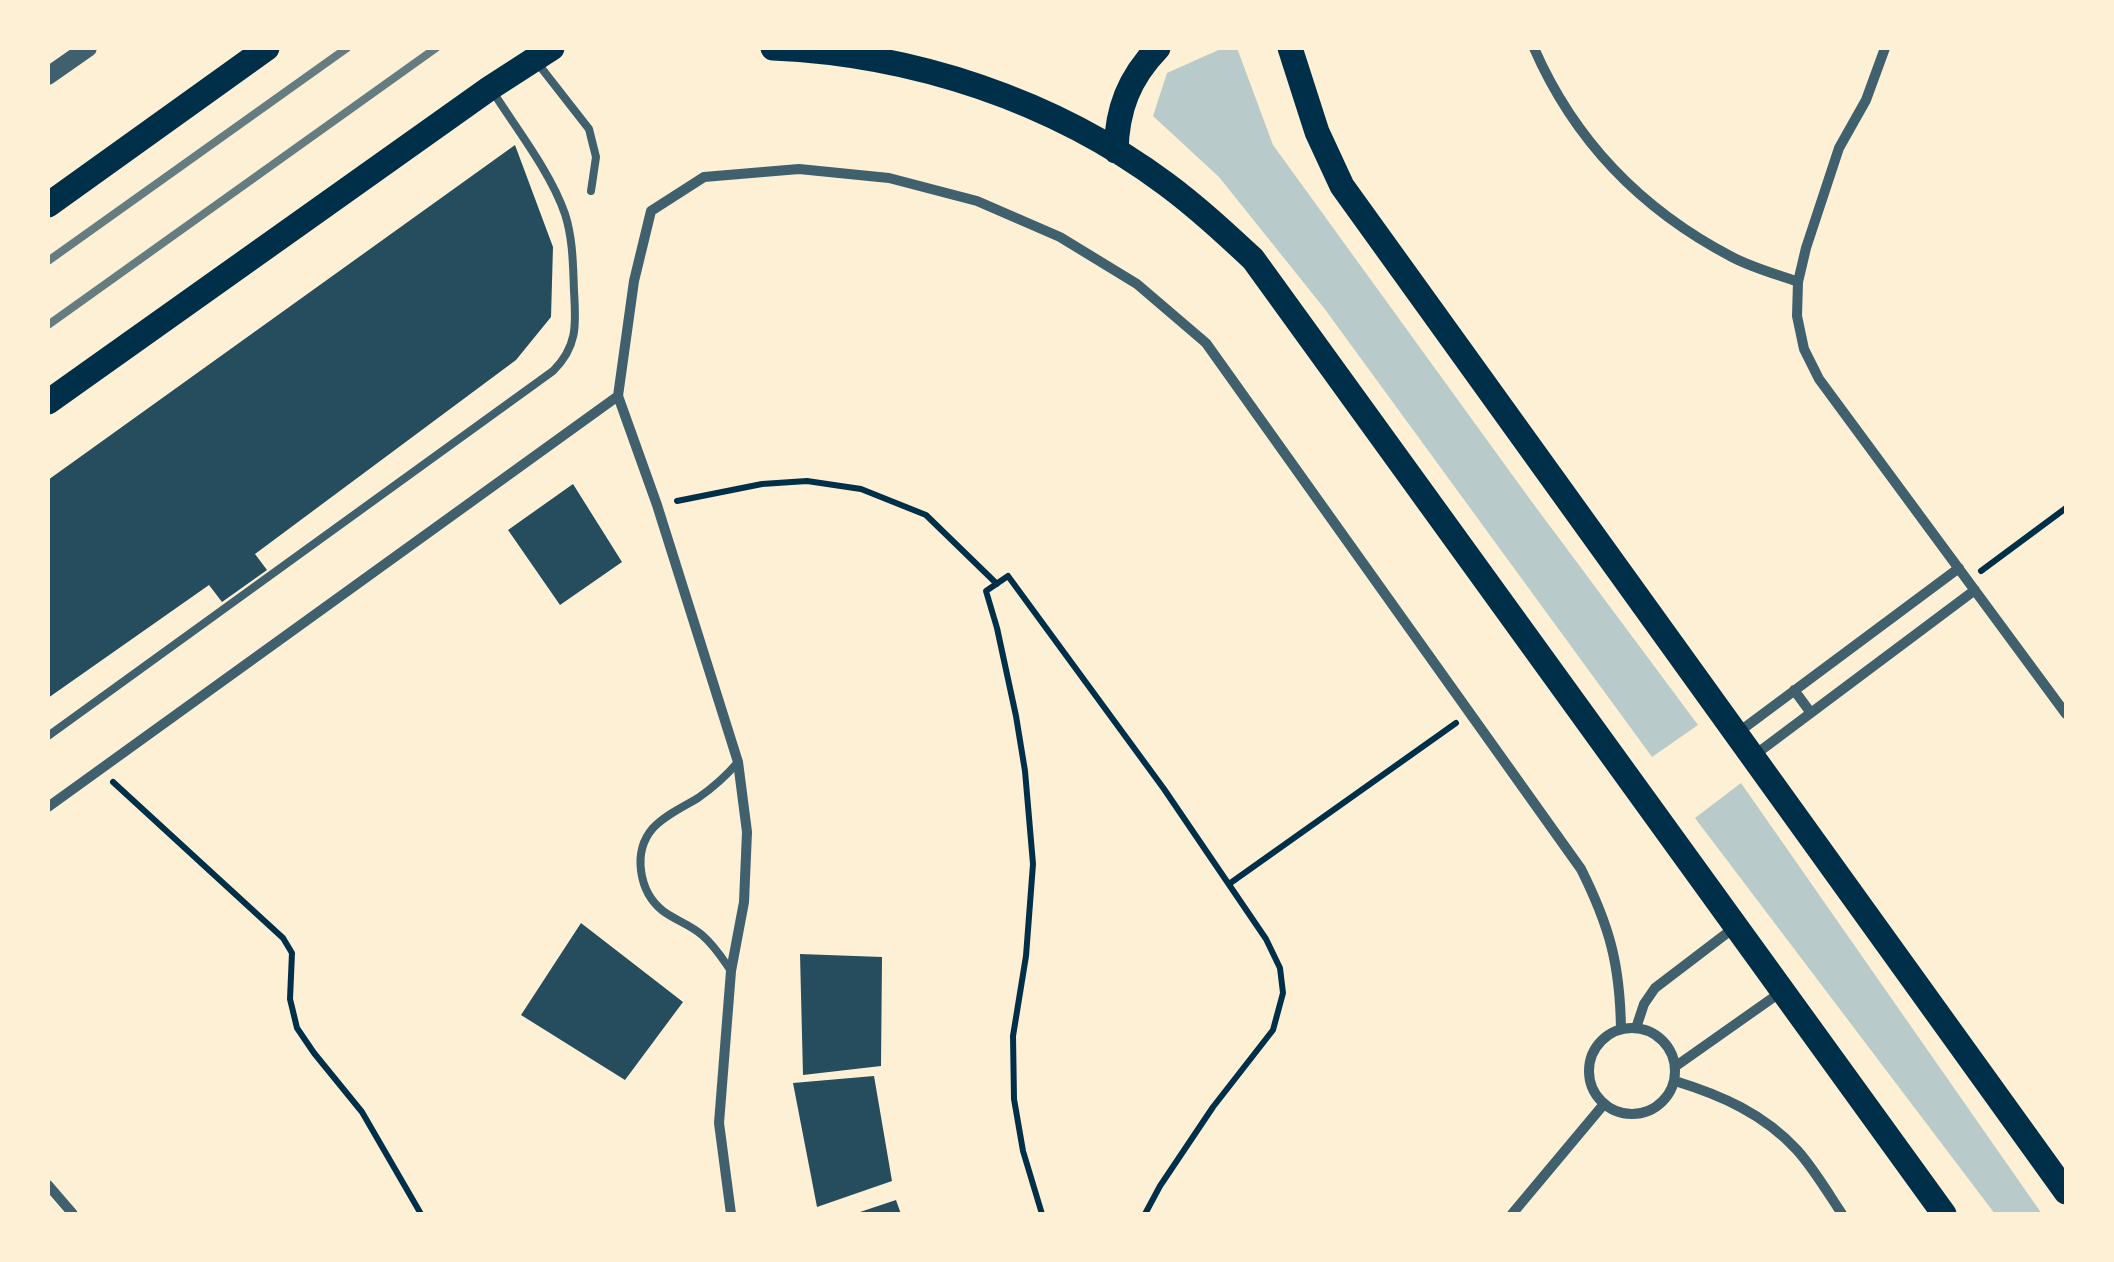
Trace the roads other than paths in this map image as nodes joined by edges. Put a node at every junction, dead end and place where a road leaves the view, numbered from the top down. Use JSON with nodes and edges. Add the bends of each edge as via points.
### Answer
{"nodes":[{"id":1,"x":88,"y":48,"type":"edge"},
{"id":2,"x":267,"y":48,"type":"edge"},
{"id":3,"x":773,"y":48,"type":"edge"},
{"id":4,"x":1158,"y":48,"type":"edge"},
{"id":5,"x":1290,"y":48,"type":"edge"},
{"id":6,"x":1534,"y":48,"type":"edge"},
{"id":7,"x":1885,"y":48,"type":"edge"},
{"id":8,"x":543,"y":53,"type":"edge"},
{"id":9,"x":48,"y":76,"type":"edge"},
{"id":10,"x":490,"y":88,"type":"junction"},
{"id":11,"x":1116,"y":151,"type":"junction"},
{"id":12,"x":590,"y":191,"type":"dead end"},
{"id":13,"x":48,"y":205,"type":"edge"},
{"id":14,"x":1798,"y":282,"type":"junction"},
{"id":15,"x":618,"y":396,"type":"junction"},
{"id":16,"x":48,"y":402,"type":"edge"},
{"id":17,"x":1958,"y":568,"type":"junction"},
{"id":18,"x":1971,"y":585,"type":"junction"},
{"id":19,"x":1794,"y":690,"type":"junction"},
{"id":20,"x":1811,"y":713,"type":"junction"},
{"id":21,"x":2066,"y":714,"type":"edge"},
{"id":22,"x":1736,"y":734,"type":"junction"},
{"id":23,"x":48,"y":736,"type":"edge"},
{"id":24,"x":1752,"y":756,"type":"junction"},
{"id":25,"x":738,"y":762,"type":"junction"},
{"id":26,"x":48,"y":807,"type":"edge"},
{"id":27,"x":1735,"y":927,"type":"junction"},
{"id":28,"x":731,"y":972,"type":"junction"},
{"id":29,"x":1782,"y":992,"type":"junction"},
{"id":30,"x":1636,"y":1028,"type":"junction"},
{"id":31,"x":1620,"y":1029,"type":"junction"},
{"id":32,"x":1676,"y":1066,"type":"junction"},
{"id":33,"x":1675,"y":1081,"type":"junction"},
{"id":34,"x":1604,"y":1104,"type":"junction"},
{"id":35,"x":48,"y":1185,"type":"edge"},
{"id":36,"x":2066,"y":1192,"type":"edge"},
{"id":37,"x":74,"y":1214,"type":"edge"},
{"id":38,"x":731,"y":1214,"type":"edge"},
{"id":39,"x":1512,"y":1214,"type":"edge"},
{"id":40,"x":1842,"y":1214,"type":"edge"},
{"id":41,"x":1944,"y":1214,"type":"edge"}],
"edges":[{"from":1,"to":9,"type":"street"},
{"from":2,"to":13,"type":"main road"},
{"from":3,"to":11,"type":"main road","via":[[894,62],[972,83]]},
{"from":4,"to":11,"type":"main road","via":[[1129,85]]},
{"from":5,"to":22,"type":"main road","via":[[1342,186]]},
{"from":6,"to":14,"type":"street","via":[[1584,136],[1628,185],[1736,259]]},
{"from":7,"to":14,"type":"street","via":[[1840,148]]},
{"from":8,"to":10,"type":"main road"},
{"from":8,"to":12,"type":"lane","via":[[589,129],[596,156]]},
{"from":10,"to":16,"type":"main road"},
{"from":10,"to":23,"type":"lane","via":[[565,215],[576,321],[566,358]]},
{"from":11,"to":27,"type":"main road","via":[[1165,183],[1253,259]]},
{"from":14,"to":17,"type":"street","via":[[1804,349],[1819,379]]},
{"from":15,"to":25,"type":"street"},
{"from":15,"to":26,"type":"street"},
{"from":15,"to":31,"type":"street","via":[[651,211],[704,177],[799,169],[889,178],[977,201],[1060,237],[1137,284],[1206,343],[1582,869],[1613,946]]},
{"from":17,"to":18,"type":"street"},
{"from":17,"to":19,"type":"street"},
{"from":18,"to":20,"type":"street"},
{"from":18,"to":21,"type":"street"},
{"from":19,"to":20,"type":"street"},
{"from":19,"to":22,"type":"street"},
{"from":20,"to":24,"type":"street"},
{"from":22,"to":24,"type":"main road"},
{"from":24,"to":36,"type":"main road"},
{"from":25,"to":28,"type":"street","via":[[747,832]]},
{"from":25,"to":28,"type":"lane","via":[[721,782],[651,830],[640,872],[661,909],[699,932]]},
{"from":27,"to":29,"type":"main road"},
{"from":27,"to":30,"type":"street","via":[[1655,988]]},
{"from":28,"to":38,"type":"street","via":[[719,1123]]},
{"from":29,"to":32,"type":"street"},
{"from":29,"to":41,"type":"main road"},
{"from":30,"to":31,"type":"street"},
{"from":30,"to":32,"type":"street","via":[[1669,1047]]},
{"from":31,"to":34,"type":"street","via":[[1606,1036],[1590,1062],[1589,1078]]},
{"from":32,"to":33,"type":"street"},
{"from":33,"to":34,"type":"street","via":[[1654,1109],[1620,1113]]},
{"from":33,"to":40,"type":"street","via":[[1742,1107],[1772,1127],[1798,1151]]},
{"from":34,"to":39,"type":"street"},
{"from":35,"to":37,"type":"street"}]}
